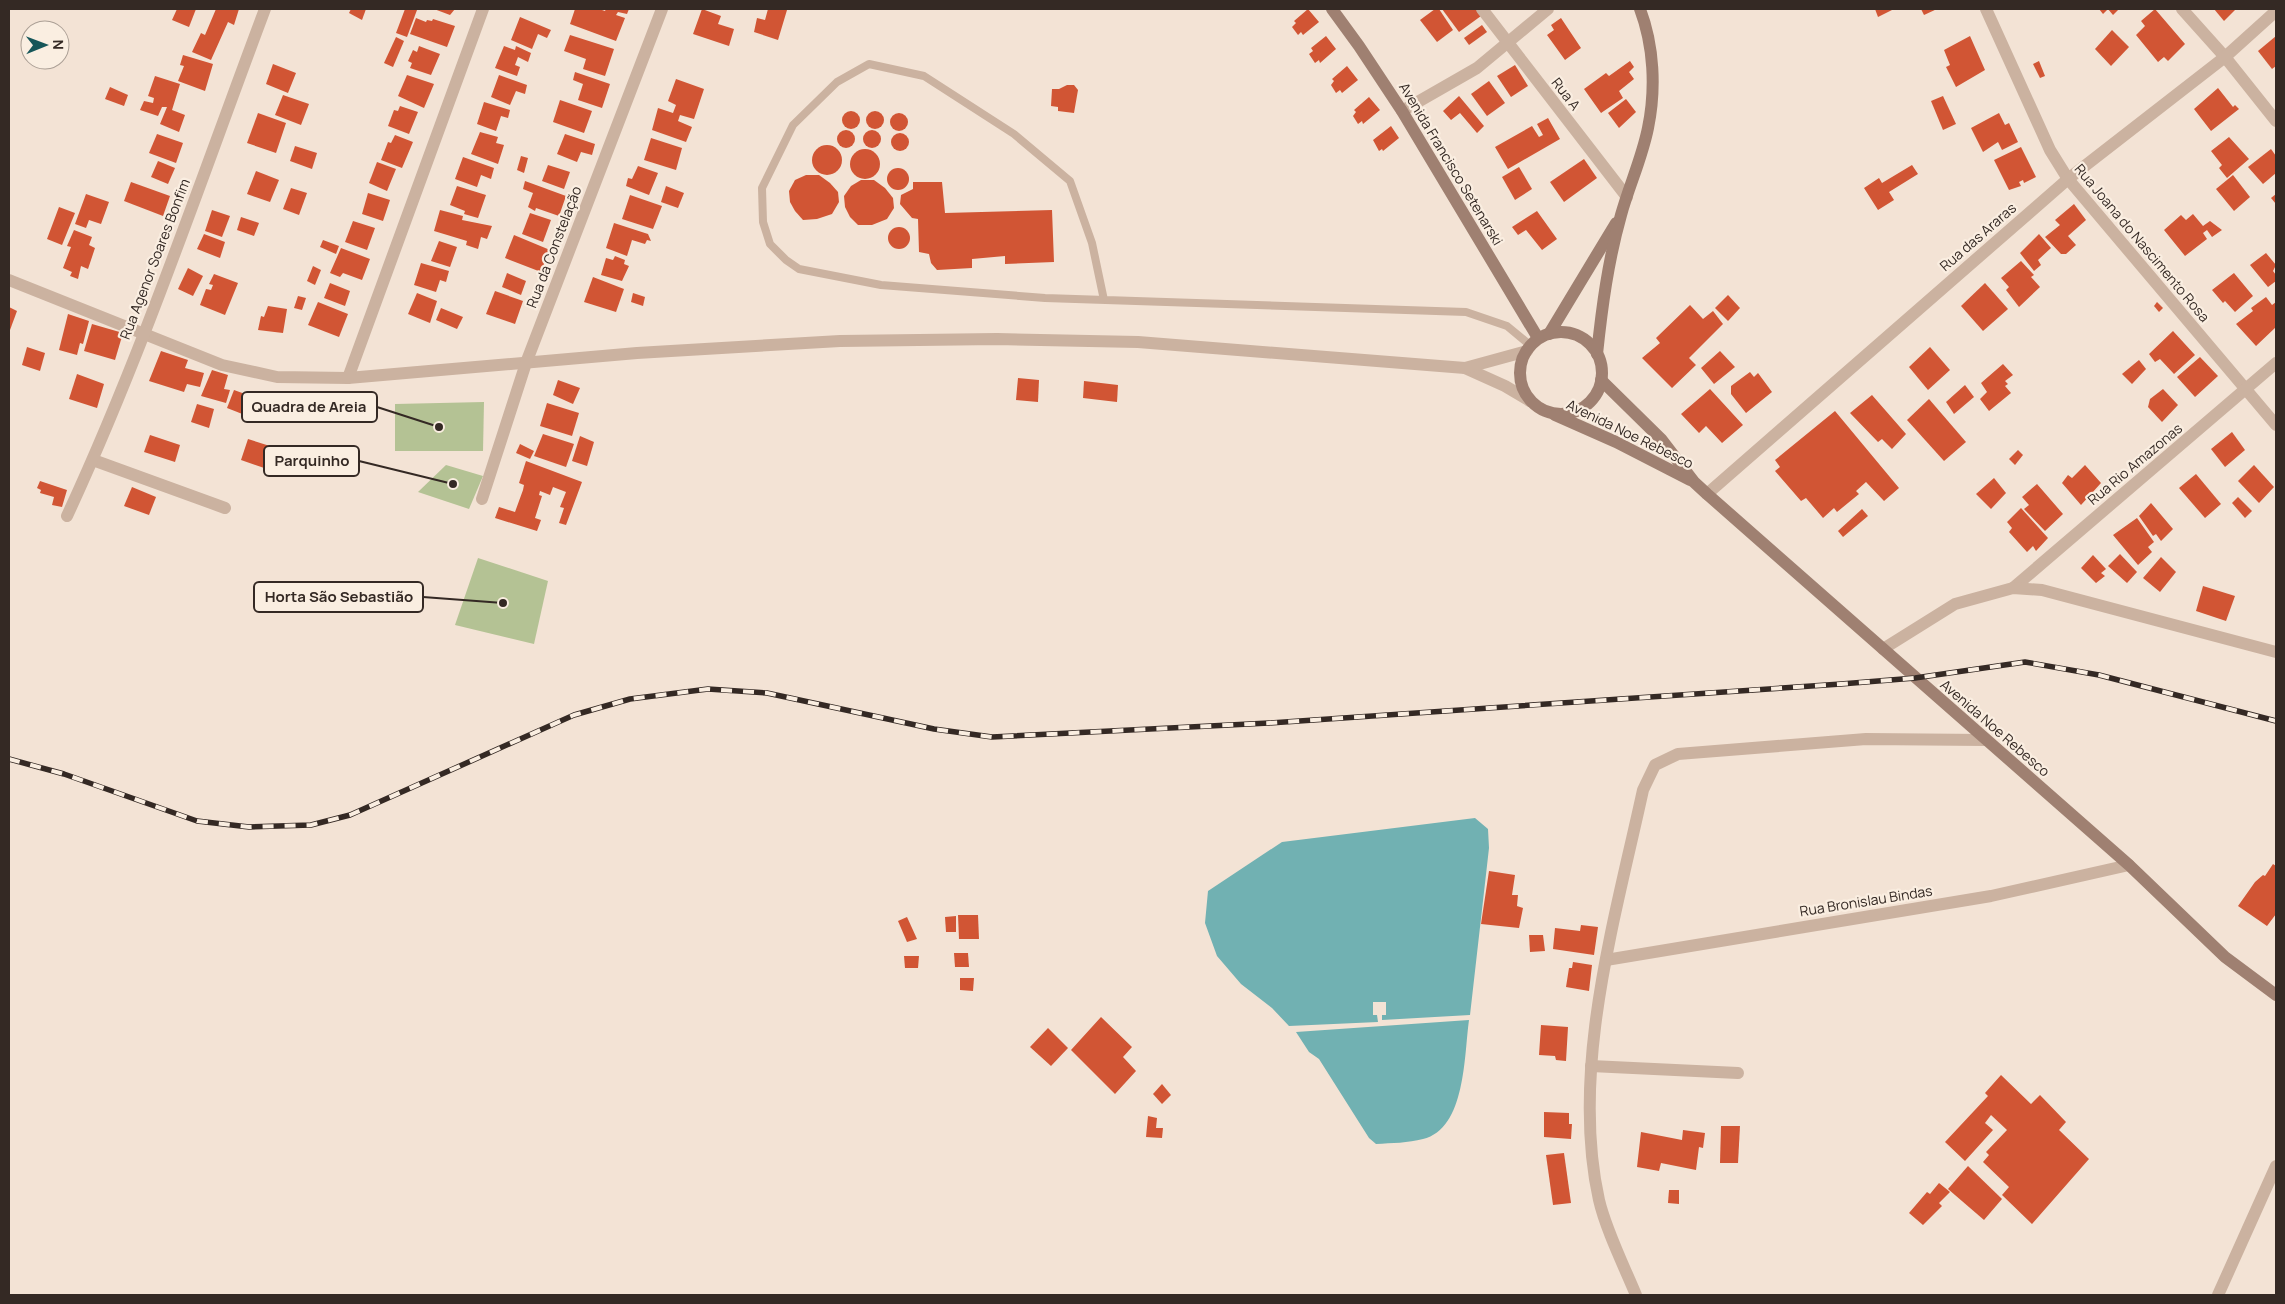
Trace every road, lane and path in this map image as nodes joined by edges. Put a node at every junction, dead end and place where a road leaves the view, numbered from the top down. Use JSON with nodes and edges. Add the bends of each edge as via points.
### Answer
{"nodes":[{"id":1,"x":265,"y":9,"type":"edge"},
{"id":2,"x":482,"y":9,"type":"edge"},
{"id":3,"x":662,"y":9,"type":"edge"},
{"id":4,"x":1332,"y":9,"type":"edge"},
{"id":5,"x":1482,"y":9,"type":"edge"},
{"id":6,"x":1548,"y":9,"type":"edge"},
{"id":7,"x":1640,"y":9,"type":"edge"},
{"id":8,"x":1986,"y":9,"type":"edge"},
{"id":9,"x":2182,"y":9,"type":"edge"},
{"id":10,"x":2276,"y":11,"type":"edge"},
{"id":11,"x":1507,"y":44,"type":"junction"},
{"id":12,"x":2224,"y":56,"type":"junction"},
{"id":13,"x":1402,"y":110,"type":"junction"},
{"id":14,"x":2276,"y":121,"type":"edge"},
{"id":15,"x":2068,"y":179,"type":"junction"},
{"id":16,"x":1627,"y":197,"type":"junction"},
{"id":17,"x":1621,"y":215,"type":"junction"},
{"id":18,"x":9,"y":280,"type":"edge"},
{"id":19,"x":1104,"y":300,"type":"junction"},
{"id":20,"x":143,"y":335,"type":"junction"},
{"id":21,"x":1536,"y":342,"type":"junction"},
{"id":22,"x":1597,"y":354,"type":"junction"},
{"id":23,"x":526,"y":363,"type":"junction"},
{"id":24,"x":2276,"y":363,"type":"edge"},
{"id":25,"x":1465,"y":368,"type":"junction"},
{"id":26,"x":348,"y":378,"type":"junction"},
{"id":27,"x":1601,"y":380,"type":"junction"},
{"id":28,"x":2246,"y":390,"type":"junction"},
{"id":29,"x":1530,"y":401,"type":"junction"},
{"id":30,"x":1553,"y":414,"type":"junction"},
{"id":31,"x":2276,"y":426,"type":"edge"},
{"id":32,"x":93,"y":460,"type":"junction"},
{"id":33,"x":1694,"y":482,"type":"junction"},
{"id":34,"x":1707,"y":494,"type":"junction"},
{"id":35,"x":482,"y":499,"type":"dead end"},
{"id":36,"x":225,"y":508,"type":"dead end"},
{"id":37,"x":67,"y":516,"type":"dead end"},
{"id":38,"x":2013,"y":588,"type":"junction"},
{"id":39,"x":1883,"y":649,"type":"junction"},
{"id":40,"x":2276,"y":652,"type":"edge"},
{"id":41,"x":1985,"y":740,"type":"junction"},
{"id":42,"x":2130,"y":865,"type":"junction"},
{"id":43,"x":1606,"y":960,"type":"junction"},
{"id":44,"x":2276,"y":995,"type":"edge"},
{"id":45,"x":1591,"y":1066,"type":"junction"},
{"id":46,"x":1738,"y":1073,"type":"dead end"},
{"id":47,"x":2276,"y":1166,"type":"edge"},
{"id":48,"x":1636,"y":1295,"type":"edge"},
{"id":49,"x":2218,"y":1295,"type":"edge"}],
"edges":[{"from":1,"to":20,"type":"street","name":"Rua Agenor Soares Bonfim"},
{"from":2,"to":26,"type":"street"},
{"from":3,"to":23,"type":"street","name":"Rua da Constelação"},
{"from":4,"to":13,"type":"main road","name":"Avenida Francisco Setenarski"},
{"from":5,"to":11,"type":"street","name":"Rua A"},
{"from":6,"to":11,"type":"street"},
{"from":7,"to":16,"type":"main road","via":[[1647,28],[1653,70],[1648,128]]},
{"from":8,"to":15,"type":"street","name":"Rua Joana do Nascimento Rosa","via":[[2050,150]]},
{"from":9,"to":12,"type":"street"},
{"from":10,"to":12,"type":"street","name":"Rua das Araras"},
{"from":11,"to":13,"type":"street","via":[[1477,68]]},
{"from":11,"to":16,"type":"street","name":"Rua A"},
{"from":12,"to":14,"type":"street"},
{"from":12,"to":15,"type":"street","name":"Rua das Araras"},
{"from":13,"to":21,"type":"main road","name":"Avenida Francisco Setenarski"},
{"from":15,"to":28,"type":"street","name":"Rua Joana do Nascimento Rosa"},
{"from":15,"to":34,"type":"street","name":"Rua das Araras"},
{"from":16,"to":17,"type":"main road"},
{"from":17,"to":21,"type":"main road"},
{"from":17,"to":22,"type":"main road","via":[[1605,285]]},
{"from":18,"to":20,"type":"street"},
{"from":19,"to":19,"type":"lane","via":[[881,285],[799,269],[770,244],[763,222],[762,188],[793,126],[837,82],[869,64],[924,76],[1014,134],[1070,181],[1092,242]]},
{"from":19,"to":21,"type":"lane","via":[[1466,312],[1507,326]]},
{"from":20,"to":26,"type":"street","via":[[222,365],[276,378]]},
{"from":20,"to":32,"type":"street","name":"Rua Agenor Soares Bonfim"},
{"from":21,"to":22,"type":"main road","via":[[1562,332],[1576,335]]},
{"from":21,"to":25,"type":"street"},
{"from":21,"to":29,"type":"main road","via":[[1521,363],[1523,390]]},
{"from":22,"to":27,"type":"main road"},
{"from":23,"to":25,"type":"street","via":[[637,352],[997,339],[1138,342]]},
{"from":23,"to":26,"type":"street"},
{"from":23,"to":35,"type":"street","name":"Rua da Constelação"},
{"from":24,"to":28,"type":"street","name":"Rua Rio Amazonas"},
{"from":25,"to":29,"type":"street"},
{"from":27,"to":30,"type":"main road","via":[[1589,403],[1566,414]]},
{"from":27,"to":33,"type":"main road","name":"Avenida Noe Rebesco","via":[[1661,439]]},
{"from":28,"to":31,"type":"street","name":"Rua Joana do Nascimento Rosa"},
{"from":28,"to":38,"type":"street","name":"Rua Rio Amazonas"},
{"from":29,"to":30,"type":"main road"},
{"from":30,"to":33,"type":"main road","name":"Avenida Noe Rebesco"},
{"from":32,"to":36,"type":"street"},
{"from":32,"to":37,"type":"street","name":"Rua Agenor Soares Bonfim"},
{"from":33,"to":34,"type":"main road","name":"Avenida Noe Rebesco"},
{"from":34,"to":39,"type":"main road","name":"Avenida Noe Rebesco"},
{"from":38,"to":39,"type":"street","via":[[1955,604]]},
{"from":38,"to":40,"type":"street","via":[[2042,590]]},
{"from":39,"to":41,"type":"main road","name":"Avenida Noe Rebesco"},
{"from":41,"to":42,"type":"main road","name":"Avenida Noe Rebesco"},
{"from":41,"to":43,"type":"street","via":[[1856,740],[1678,754],[1655,765],[1643,790]]},
{"from":42,"to":43,"type":"street","name":"Rua Bronislau Bindas","via":[[1991,896]]},
{"from":42,"to":44,"type":"main road","name":"Avenida Noe Rebesco","via":[[2225,957]]},
{"from":43,"to":45,"type":"street"},
{"from":45,"to":46,"type":"street"},
{"from":45,"to":48,"type":"street","via":[[1589,1136],[1599,1202]]},
{"from":47,"to":49,"type":"street"}]}
